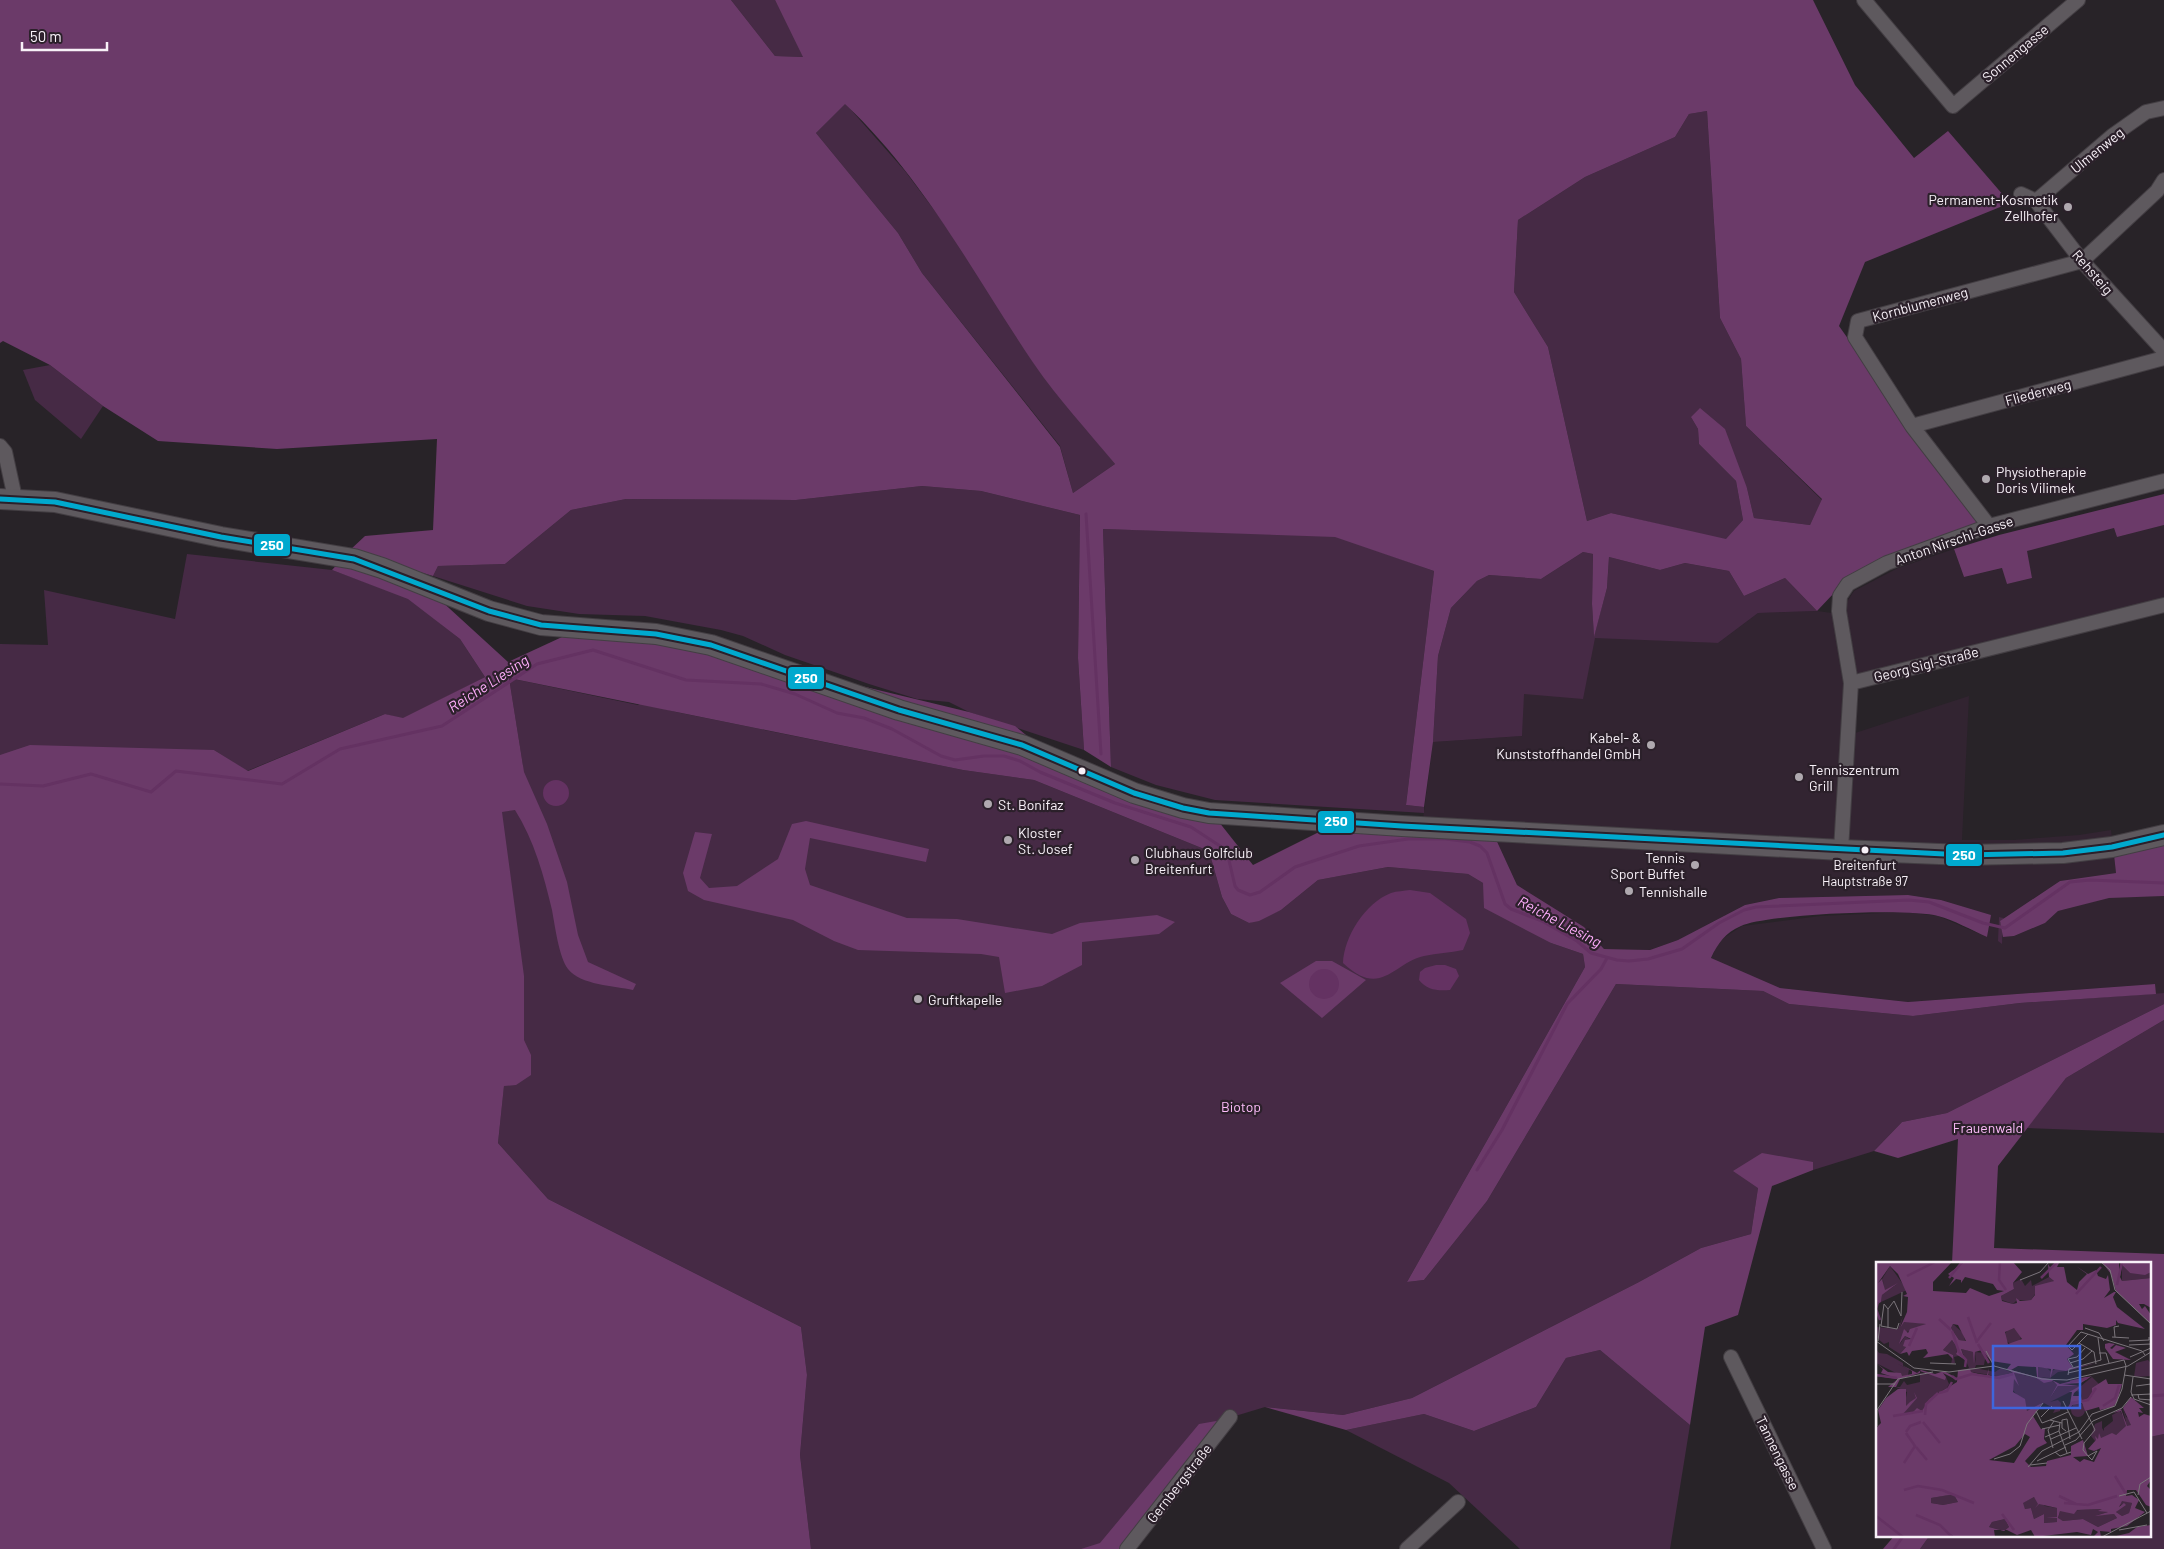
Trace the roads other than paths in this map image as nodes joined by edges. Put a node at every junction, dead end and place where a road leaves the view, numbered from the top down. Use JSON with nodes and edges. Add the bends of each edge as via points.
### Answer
{"nodes":[{"id":1,"x":1864,"y":0,"type":"edge"},
{"id":2,"x":2078,"y":0,"type":"edge"},
{"id":3,"x":2164,"y":108,"type":"edge"},
{"id":4,"x":2164,"y":180,"type":"edge"},
{"id":5,"x":2021,"y":194,"type":"dead end"},
{"id":6,"x":2036,"y":201,"type":"junction"},
{"id":7,"x":2082,"y":261,"type":"junction"},
{"id":8,"x":2164,"y":351,"type":"edge"},
{"id":9,"x":2164,"y":358,"type":"edge"},
{"id":10,"x":1912,"y":426,"type":"junction"},
{"id":11,"x":0,"y":446,"type":"edge"},
{"id":12,"x":2164,"y":481,"type":"edge"},
{"id":13,"x":7,"y":498,"type":"edge"},
{"id":14,"x":1989,"y":526,"type":"junction"},
{"id":15,"x":2164,"y":604,"type":"edge"},
{"id":16,"x":1850,"y":683,"type":"junction"},
{"id":17,"x":2164,"y":835,"type":"edge"},
{"id":18,"x":1841,"y":850,"type":"junction"},
{"id":19,"x":1732,"y":1357,"type":"dead end"},
{"id":20,"x":1230,"y":1417,"type":"dead end"},
{"id":21,"x":1458,"y":1502,"type":"dead end"},
{"id":22,"x":1127,"y":1549,"type":"edge"},
{"id":23,"x":1408,"y":1549,"type":"edge"},
{"id":24,"x":1824,"y":1549,"type":"edge"}],
"edges":[{"from":1,"to":2,"type":"street","name":"Sonnengasse","via":[[1953,106]]},
{"from":3,"to":6,"type":"street","name":"Ulmenweg","via":[[2146,112],[2112,136]]},
{"from":4,"to":7,"type":"street","name":"Kornblumenweg","via":[[2157,191]]},
{"from":5,"to":6,"type":"street","name":"Rehsteig"},
{"from":6,"to":7,"type":"street","name":"Rehsteig"},
{"from":7,"to":8,"type":"street","name":"Rehsteig"},
{"from":7,"to":10,"type":"street","name":"Kornblumenweg","via":[[1858,321],[1855,337]]},
{"from":9,"to":10,"type":"street","name":"Fliederweg"},
{"from":10,"to":14,"type":"street","name":"Kornblumenweg"},
{"from":11,"to":13,"type":"street","via":[[5,452]]},
{"from":12,"to":14,"type":"street","name":"Anton Nirschl-Gasse"},
{"from":13,"to":18,"type":"main road","via":[[55,502],[221,537],[354,559],[489,611],[541,625],[656,634],[711,644],[899,710],[1013,742],[1134,792],[1200,811],[1280,819]]},
{"from":14,"to":16,"type":"street","name":"Anton Nirschl-Gasse","via":[[1887,563],[1848,584],[1840,596],[1839,611]]},
{"from":15,"to":16,"type":"street","name":"Georg Sigl-Straße"},
{"from":16,"to":18,"type":"street"},
{"from":17,"to":18,"type":"main road","via":[[2112,847],[2026,855]]},
{"from":19,"to":24,"type":"street","name":"Tannengasse"},
{"from":20,"to":22,"type":"street","name":"Gernbergstraße"},
{"from":21,"to":23,"type":"street"}]}
